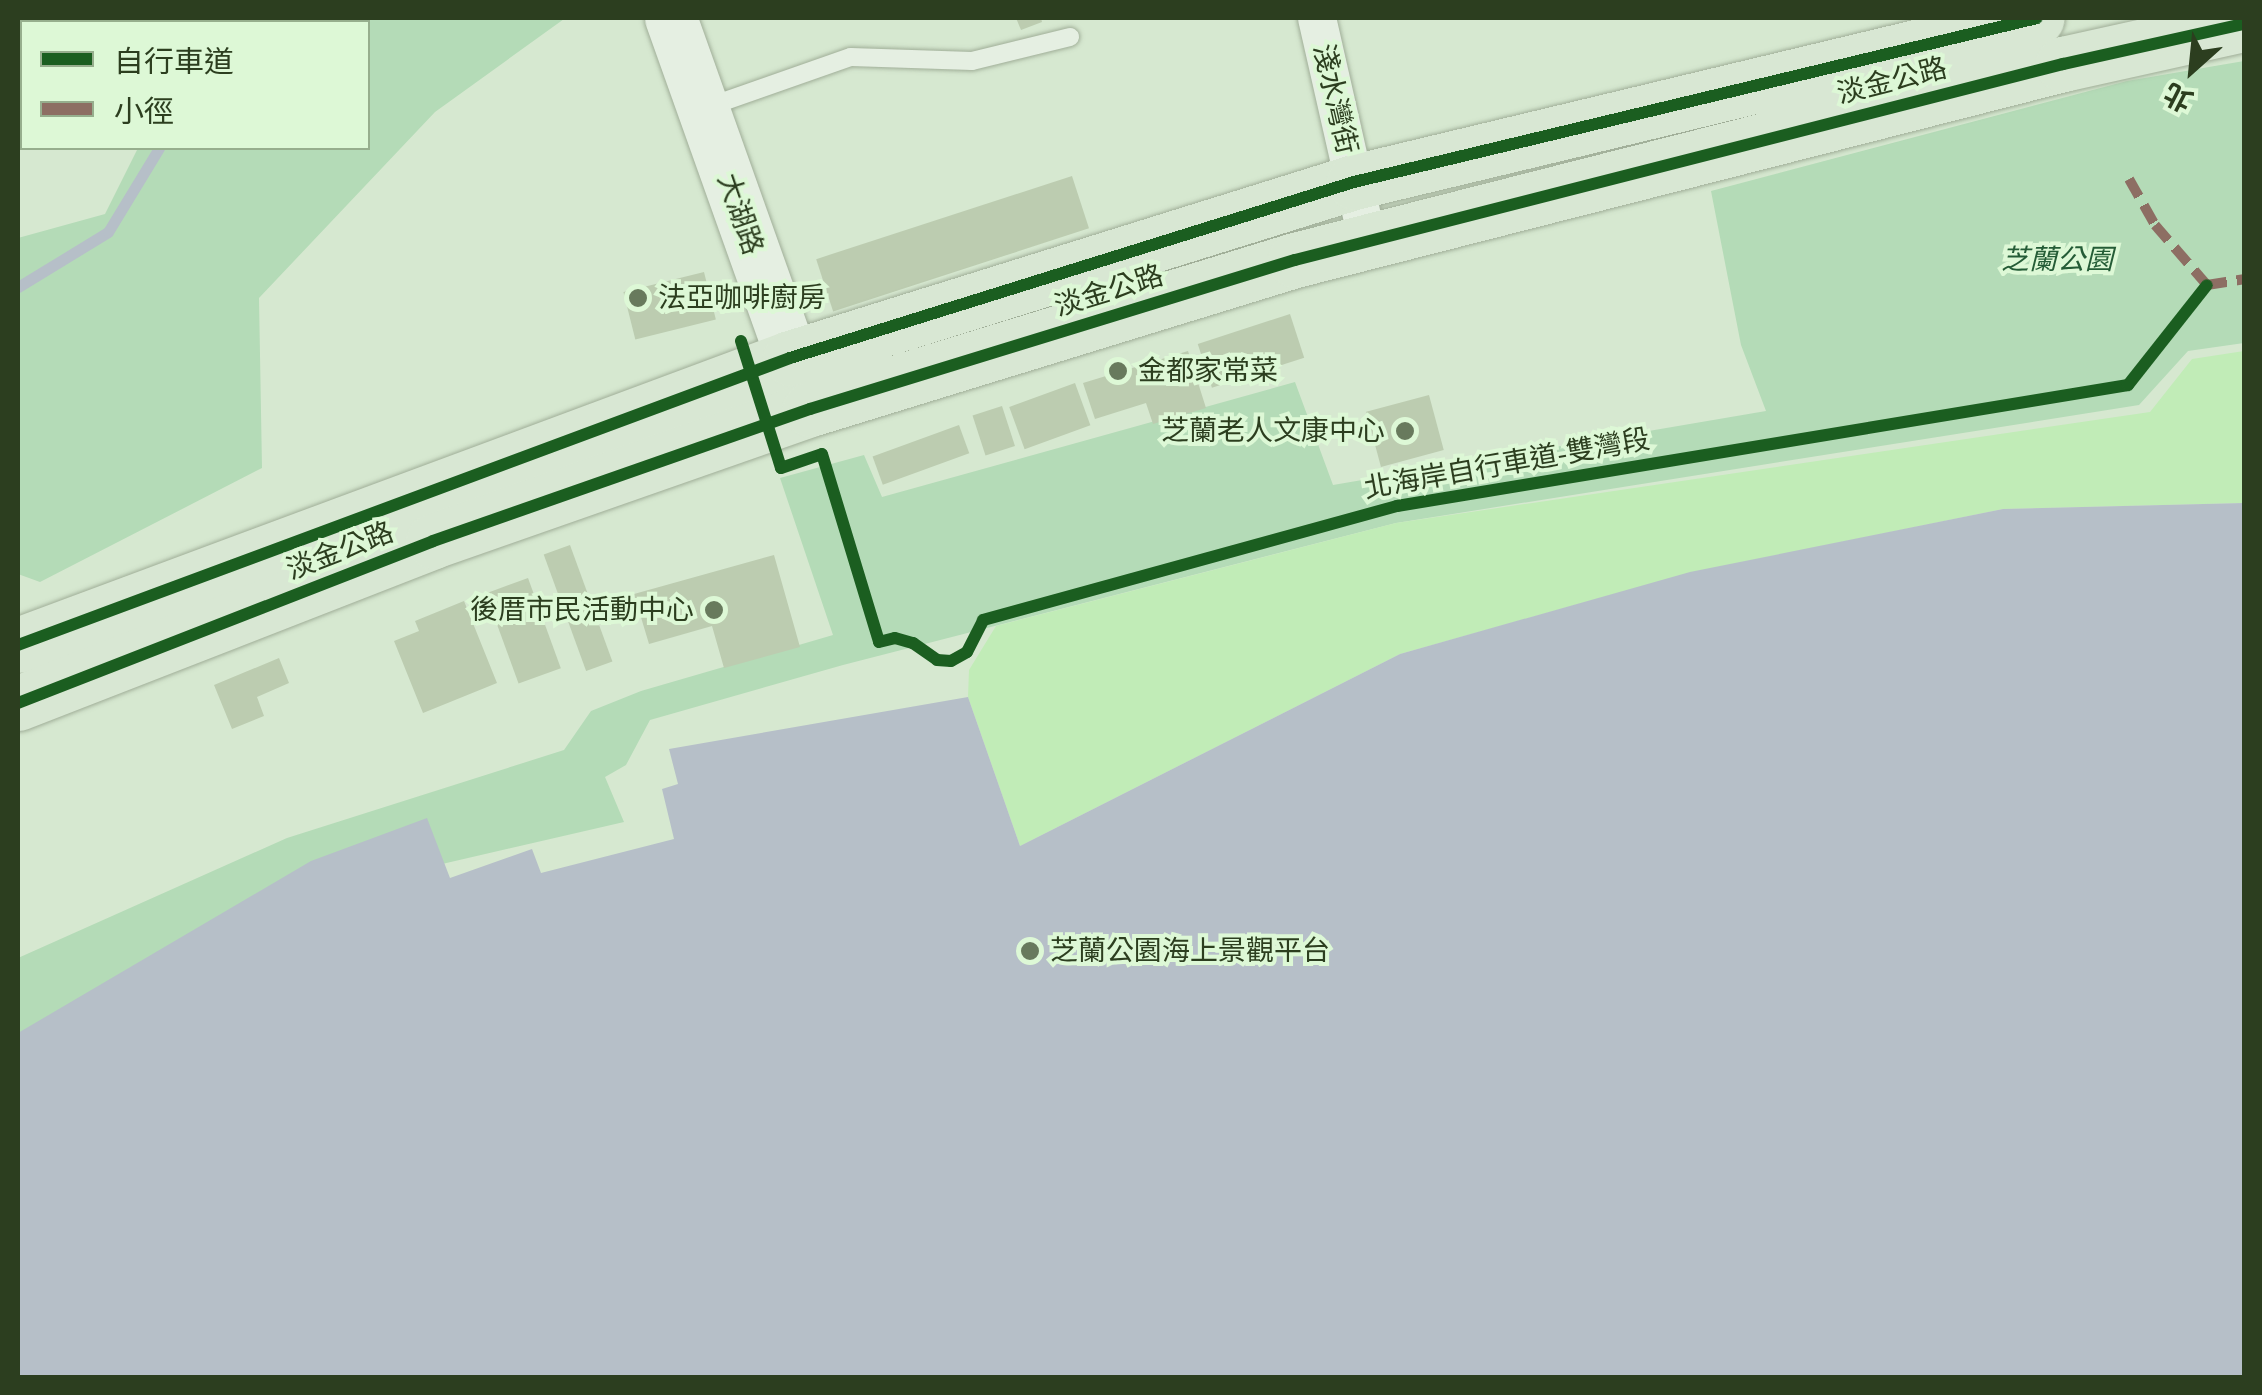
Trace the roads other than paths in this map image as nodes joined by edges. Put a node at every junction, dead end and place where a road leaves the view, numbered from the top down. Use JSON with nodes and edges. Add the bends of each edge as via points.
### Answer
{"nodes":[{"id":1,"x":671,"y":18,"type":"edge"},
{"id":2,"x":1316,"y":18,"type":"edge"},
{"id":3,"x":2037,"y":18,"type":"edge"},
{"id":4,"x":2244,"y":24,"type":"edge"},
{"id":5,"x":1070,"y":37,"type":"dead end"},
{"id":6,"x":703,"y":108,"type":"junction"},
{"id":7,"x":1354,"y":182,"type":"junction"},
{"id":8,"x":1367,"y":238,"type":"junction"},
{"id":9,"x":790,"y":358,"type":"junction"},
{"id":10,"x":810,"y":409,"type":"junction"},
{"id":11,"x":18,"y":645,"type":"edge"},
{"id":12,"x":18,"y":703,"type":"edge"}],
"edges":[{"from":1,"to":6,"type":"street","name":"大湖路"},
{"from":2,"to":7,"type":"street","name":"淺水灣街"},
{"from":3,"to":7,"type":"main road","name":"淡金公路"},
{"from":4,"to":8,"type":"main road","name":"淡金公路"},
{"from":5,"to":6,"type":"lane","via":[[972,61],[852,57]]},
{"from":6,"to":9,"type":"street","name":"大湖路"},
{"from":7,"to":8,"type":"street","name":"淺水灣街"},
{"from":7,"to":9,"type":"main road","name":"淡金公路"},
{"from":8,"to":10,"type":"main road","name":"淡金公路"},
{"from":9,"to":10,"type":"street","name":"大湖路"},
{"from":9,"to":11,"type":"main road","name":"淡金公路"},
{"from":10,"to":12,"type":"main road","name":"淡金公路","via":[[432,542]]}]}
